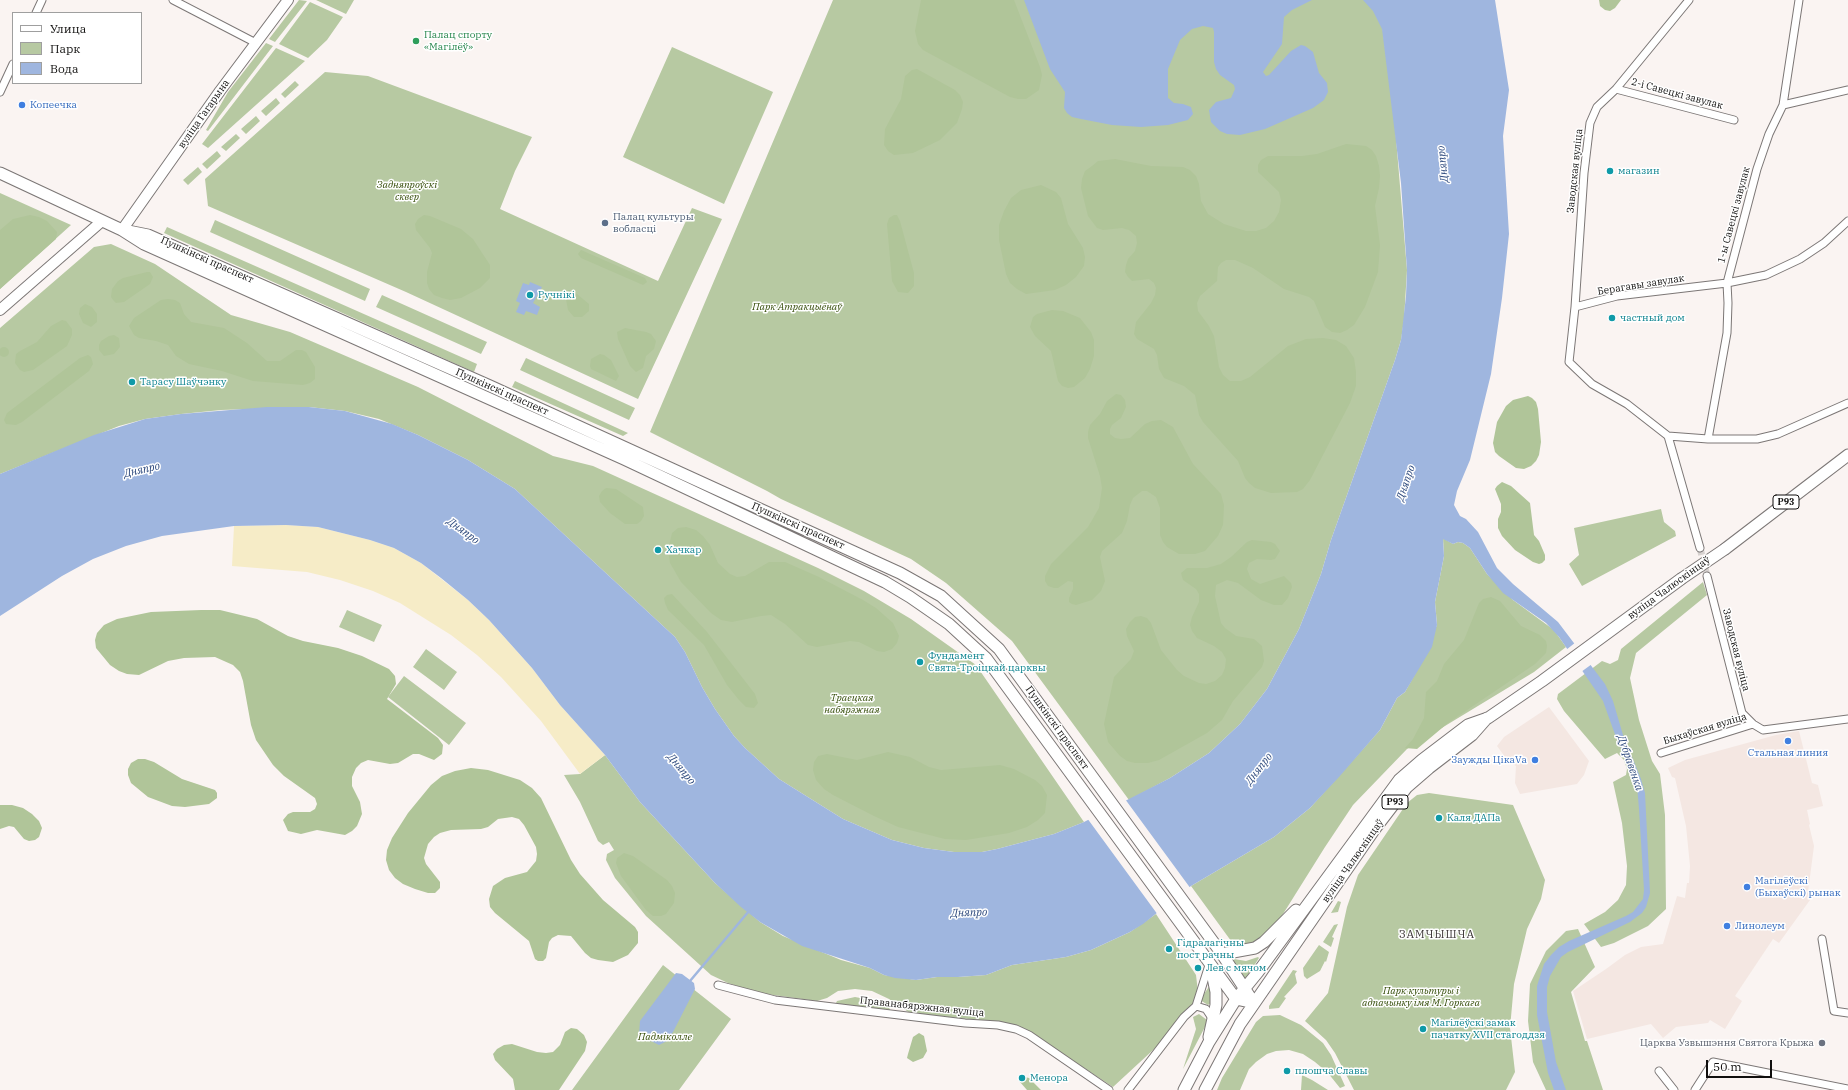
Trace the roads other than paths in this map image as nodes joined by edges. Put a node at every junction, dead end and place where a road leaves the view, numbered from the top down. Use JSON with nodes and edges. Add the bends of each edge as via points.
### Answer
{"nodes":[{"id":1,"x":42,"y":0,"type":"edge"},
{"id":2,"x":173,"y":0,"type":"edge"},
{"id":3,"x":288,"y":0,"type":"edge"},
{"id":4,"x":1689,"y":0,"type":"edge"},
{"id":5,"x":1799,"y":0,"type":"edge"},
{"id":6,"x":36,"y":12,"type":"edge"},
{"id":7,"x":256,"y":43,"type":"junction"},
{"id":8,"x":12,"y":66,"type":"edge"},
{"id":9,"x":1616,"y":89,"type":"junction"},
{"id":10,"x":1848,"y":90,"type":"edge"},
{"id":11,"x":0,"y":92,"type":"edge"},
{"id":12,"x":1784,"y":105,"type":"junction"},
{"id":13,"x":1734,"y":120,"type":"dead end"},
{"id":14,"x":0,"y":173,"type":"edge"},
{"id":15,"x":1848,"y":220,"type":"edge"},
{"id":16,"x":102,"y":221,"type":"junction"},
{"id":17,"x":122,"y":230,"type":"junction"},
{"id":18,"x":1726,"y":283,"type":"junction"},
{"id":19,"x":1575,"y":306,"type":"junction"},
{"id":20,"x":0,"y":310,"type":"edge"},
{"id":21,"x":1848,"y":403,"type":"edge"},
{"id":22,"x":1668,"y":436,"type":"junction"},
{"id":23,"x":1708,"y":439,"type":"junction"},
{"id":24,"x":1848,"y":455,"type":"edge"},
{"id":25,"x":1700,"y":548,"type":"tunnel mouth"},
{"id":26,"x":1707,"y":576,"type":"tunnel mouth"},
{"id":27,"x":1488,"y":718,"type":"junction"},
{"id":28,"x":1848,"y":719,"type":"edge"},
{"id":29,"x":1753,"y":724,"type":"junction"},
{"id":30,"x":1661,"y":753,"type":"dead end"},
{"id":31,"x":1333,"y":869,"type":"junction"},
{"id":32,"x":1822,"y":939,"type":"dead end"},
{"id":33,"x":1222,"y":954,"type":"junction"},
{"id":34,"x":1210,"y":962,"type":"junction"},
{"id":35,"x":718,"y":985,"type":"dead end"},
{"id":36,"x":1244,"y":987,"type":"junction"},
{"id":37,"x":1236,"y":999,"type":"junction"},
{"id":38,"x":1254,"y":1003,"type":"junction"},
{"id":39,"x":1196,"y":1006,"type":"junction"},
{"id":40,"x":1848,"y":1013,"type":"edge"},
{"id":41,"x":1212,"y":1018,"type":"junction"},
{"id":42,"x":1209,"y":1042,"type":"junction"},
{"id":43,"x":1659,"y":1071,"type":"dead end"},
{"id":44,"x":1848,"y":1088,"type":"edge"},
{"id":45,"x":1109,"y":1090,"type":"edge"},
{"id":46,"x":1128,"y":1090,"type":"edge"},
{"id":47,"x":1184,"y":1090,"type":"edge"},
{"id":48,"x":1205,"y":1090,"type":"edge"},
{"id":49,"x":1674,"y":1090,"type":"edge"},
{"id":50,"x":1695,"y":1090,"type":"edge"}],
"edges":[{"from":1,"to":6,"type":"street"},
{"from":2,"to":7,"type":"street"},
{"from":3,"to":7,"type":"main road","name":"вуліца Гагарына"},
{"from":4,"to":9,"type":"street","name":"Заводская вуліца"},
{"from":5,"to":12,"type":"street","name":"1-ы Савецкі завулак"},
{"from":7,"to":17,"type":"main road","name":"вуліца Гагарына"},
{"from":8,"to":11,"type":"street"},
{"from":9,"to":13,"type":"street","name":"2-і Савецкі завулак"},
{"from":9,"to":19,"type":"street","name":"Заводская вуліца","via":[[1597,107],[1590,123]]},
{"from":10,"to":12,"type":"street"},
{"from":12,"to":18,"type":"street","name":"1-ы Савецкі завулак","via":[[1757,169]]},
{"from":14,"to":16,"type":"main road","name":"Пушкінскі праспект"},
{"from":15,"to":18,"type":"street","name":"Берагавы завулак","via":[[1824,243],[1800,259],[1766,275]]},
{"from":16,"to":17,"type":"main road","name":"Пушкінскі праспект"},
{"from":16,"to":20,"type":"main road"},
{"from":17,"to":33,"type":"main road","name":"Пушкінскі праспект","via":[[156,238],[490,386],[900,573],[941,596],[999,649]]},
{"from":17,"to":34,"type":"main road","name":"Пушкінскі праспект","via":[[144,244],[624,459],[885,582],[931,610],[986,658]]},
{"from":18,"to":19,"type":"street","name":"Берагавы завулак","via":[[1617,296]]},
{"from":18,"to":23,"type":"street","name":"1-ы Савецкі завулак","via":[[1727,333]]},
{"from":19,"to":22,"type":"street","via":[[1569,362],[1592,384],[1627,404]]},
{"from":21,"to":23,"type":"street","via":[[1778,434],[1756,439]]},
{"from":22,"to":23,"type":"street"},
{"from":22,"to":25,"type":"street"},
{"from":24,"to":27,"type":"main road","name":"вуліца Чалюскінцаў","number":"Р93","bridge":true,"via":[[1725,549]]},
{"from":26,"to":29,"type":"street","name":"Заводская вуліца","via":[[1742,713]]},
{"from":27,"to":31,"type":"main road","name":"вуліца Чалюскінцаў","number":"Р93","via":[[1468,725],[1400,780]]},
{"from":27,"to":38,"type":"main road","name":"вуліца Чалюскінцаў","number":"Р93","via":[[1472,735],[1407,787]]},
{"from":28,"to":29,"type":"street","name":"Быхаўская вуліца","via":[[1763,730]]},
{"from":29,"to":30,"type":"street","name":"Быхаўская вуліца"},
{"from":31,"to":33,"type":"main road","via":[[1297,910],[1264,942],[1255,948]]},
{"from":31,"to":36,"type":"main road","name":"вуліца Чалюскінцаў","number":"Р93","via":[[1258,972]]},
{"from":32,"to":40,"type":"street","via":[[1834,1011]]},
{"from":33,"to":36,"type":"main road","name":"Пушкінскі праспект"},
{"from":34,"to":37,"type":"main road","name":"Пушкінскі праспект"},
{"from":34,"to":39,"type":"street"},
{"from":34,"to":41,"type":"main road","name":"Пушкінскі праспект","via":[[1216,992]]},
{"from":35,"to":45,"type":"street","name":"Праванабярэжная вуліца","via":[[775,1000],[1016,1029],[1029,1035]]},
{"from":36,"to":37,"type":"main road","number":"Р93"},
{"from":36,"to":38,"type":"main road","name":"Пушкінскі праспект"},
{"from":37,"to":38,"type":"main road"},
{"from":37,"to":42,"type":"main road","number":"Р93"},
{"from":38,"to":48,"type":"main road","number":"Р93","via":[[1224,1051]]},
{"from":39,"to":41,"type":"street","via":[[1206,1009]]},
{"from":39,"to":46,"type":"street","via":[[1184,1017]]},
{"from":41,"to":42,"type":"main road","name":"Пушкінскі праспект"},
{"from":42,"to":47,"type":"main road","number":"Р93"},
{"from":43,"to":49,"type":"street"},
{"from":44,"to":50,"type":"street","via":[[1713,1062]]}]}
